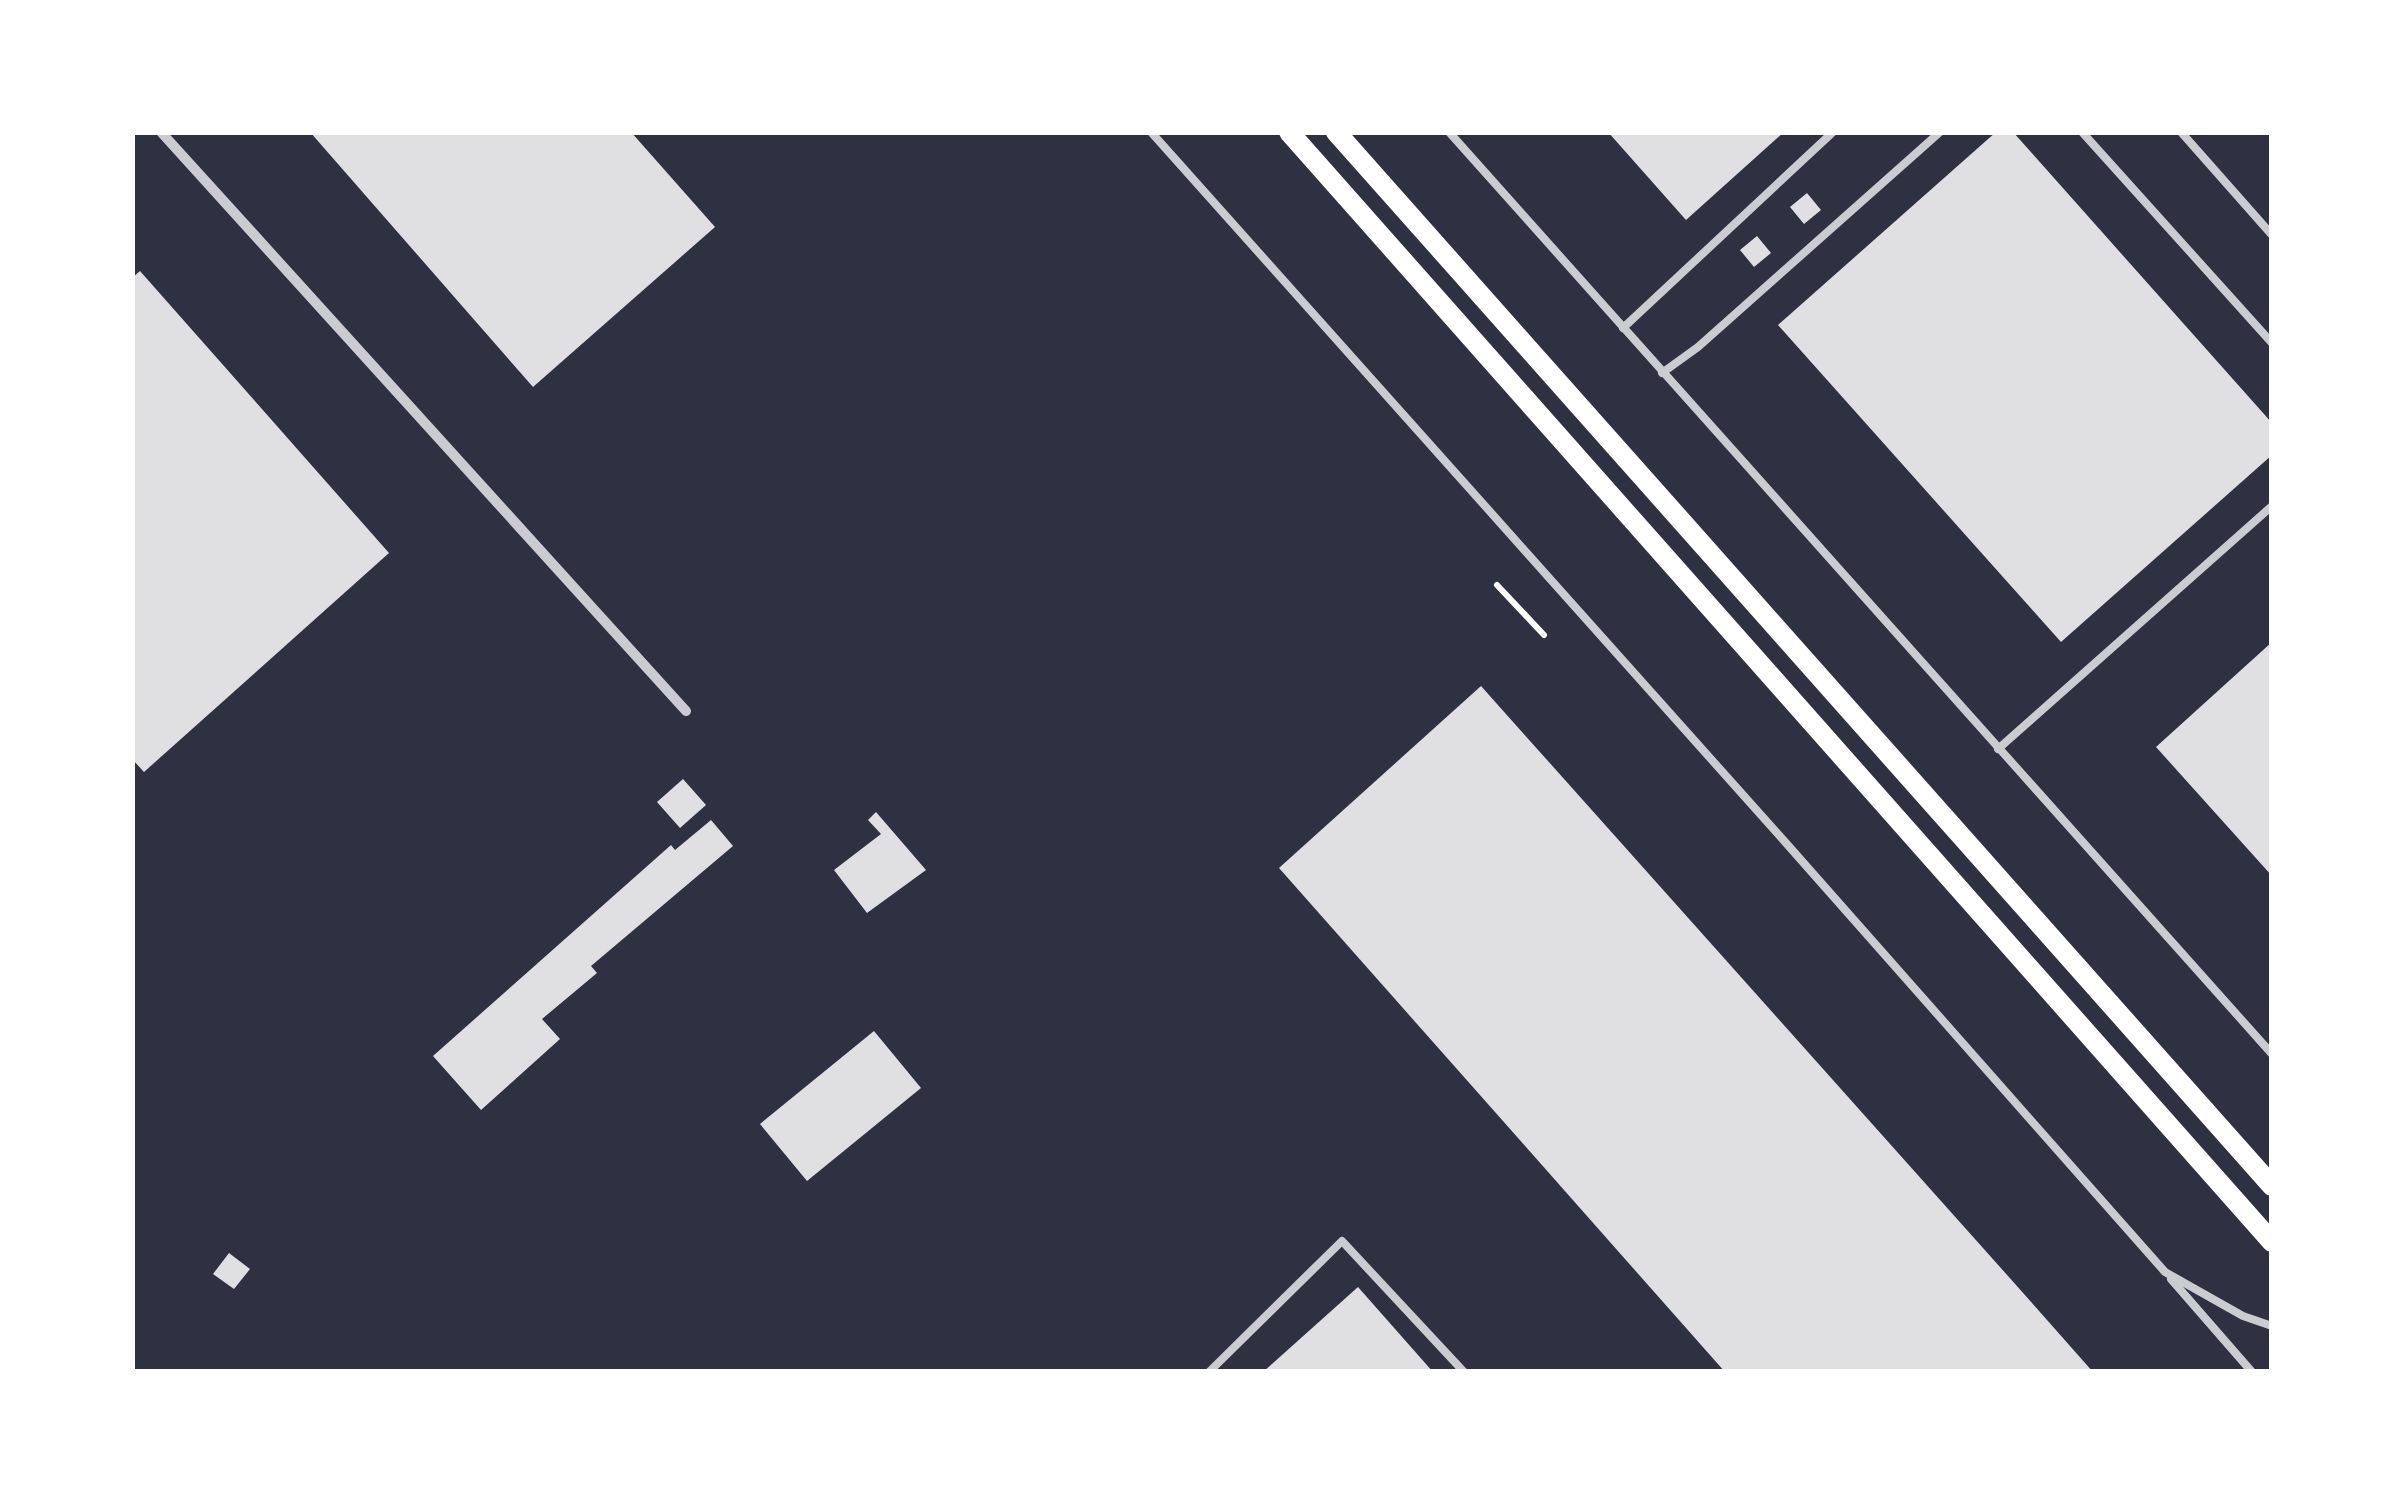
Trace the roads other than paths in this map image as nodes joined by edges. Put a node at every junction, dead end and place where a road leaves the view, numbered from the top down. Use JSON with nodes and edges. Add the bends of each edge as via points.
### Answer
{"nodes":[{"id":1,"x":161,"y":132,"type":"edge"},
{"id":2,"x":1151,"y":132,"type":"edge"},
{"id":3,"x":1289,"y":132,"type":"edge"},
{"id":4,"x":1336,"y":132,"type":"edge"},
{"id":5,"x":1449,"y":132,"type":"edge"},
{"id":6,"x":1833,"y":132,"type":"edge"},
{"id":7,"x":1940,"y":132,"type":"edge"},
{"id":8,"x":2082,"y":132,"type":"edge"},
{"id":9,"x":2181,"y":132,"type":"edge"},
{"id":10,"x":2272,"y":235,"type":"edge"},
{"id":11,"x":1623,"y":328,"type":"junction"},
{"id":12,"x":2272,"y":343,"type":"edge"},
{"id":13,"x":1662,"y":373,"type":"junction"},
{"id":14,"x":2272,"y":506,"type":"edge"},
{"id":15,"x":686,"y":711,"type":"dead end"},
{"id":16,"x":1998,"y":749,"type":"junction"},
{"id":17,"x":2272,"y":1054,"type":"edge"},
{"id":18,"x":2272,"y":1186,"type":"edge"},
{"id":19,"x":2272,"y":1242,"type":"edge"},
{"id":20,"x":2164,"y":1272,"type":"junction"},
{"id":21,"x":2272,"y":1326,"type":"edge"},
{"id":22,"x":1209,"y":1372,"type":"edge"},
{"id":23,"x":1464,"y":1372,"type":"edge"},
{"id":24,"x":2252,"y":1372,"type":"edge"}],
"edges":[{"from":1,"to":15,"type":"street"},
{"from":2,"to":20,"type":"lane"},
{"from":3,"to":19,"type":"main road"},
{"from":4,"to":18,"type":"main road"},
{"from":5,"to":11,"type":"lane"},
{"from":6,"to":11,"type":"lane"},
{"from":7,"to":13,"type":"lane"},
{"from":8,"to":12,"type":"lane"},
{"from":9,"to":10,"type":"lane"},
{"from":11,"to":13,"type":"lane"},
{"from":13,"to":16,"type":"lane"},
{"from":14,"to":16,"type":"lane"},
{"from":16,"to":17,"type":"lane"},
{"from":20,"to":21,"type":"lane"},
{"from":20,"to":24,"type":"lane"},
{"from":22,"to":23,"type":"lane","via":[[1342,1242]]}]}
